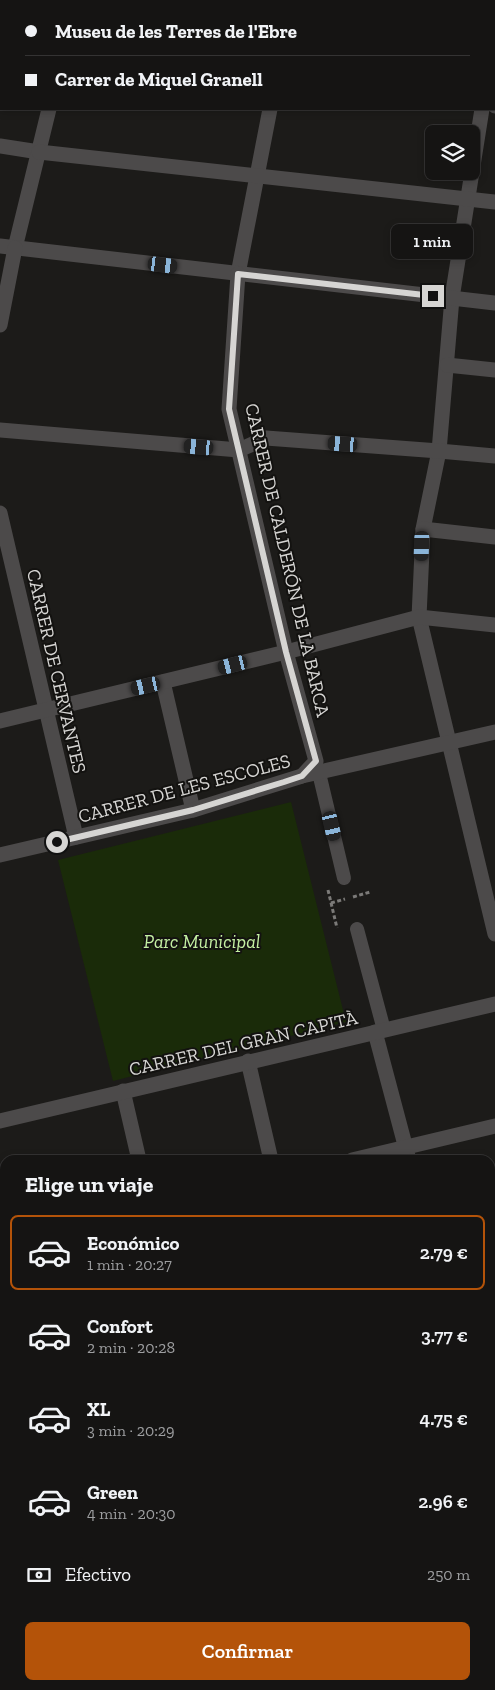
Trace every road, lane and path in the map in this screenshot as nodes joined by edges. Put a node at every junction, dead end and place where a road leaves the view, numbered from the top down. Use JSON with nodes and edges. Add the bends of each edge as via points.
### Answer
{"nodes":[{"id":1,"x":50,"y":110,"type":"edge"},
{"id":2,"x":270,"y":110,"type":"edge"},
{"id":3,"x":482,"y":110,"type":"edge"},
{"id":4,"x":0,"y":146,"type":"edge"},
{"id":5,"x":39,"y":152,"type":"junction"},
{"id":6,"x":256,"y":176,"type":"junction"},
{"id":7,"x":468,"y":199,"type":"junction"},
{"id":8,"x":495,"y":202,"type":"edge"},
{"id":9,"x":7,"y":247,"type":"edge"},
{"id":10,"x":238,"y":274,"type":"junction"},
{"id":11,"x":452,"y":298,"type":"junction"},
{"id":12,"x":495,"y":303,"type":"edge"},
{"id":13,"x":0,"y":325,"type":"edge"},
{"id":14,"x":446,"y":365,"type":"junction"},
{"id":15,"x":495,"y":370,"type":"edge"},
{"id":16,"x":0,"y":430,"type":"edge"},
{"id":17,"x":239,"y":450,"type":"junction"},
{"id":18,"x":439,"y":450,"type":"junction"},
{"id":19,"x":495,"y":456,"type":"edge"},
{"id":20,"x":0,"y":513,"type":"edge"},
{"id":21,"x":423,"y":529,"type":"junction"},
{"id":22,"x":495,"y":537,"type":"edge"},
{"id":23,"x":7,"y":572,"type":"edge"},
{"id":24,"x":419,"y":617,"type":"junction"},
{"id":25,"x":495,"y":625,"type":"edge"},
{"id":26,"x":286,"y":652,"type":"junction"},
{"id":27,"x":163,"y":682,"type":"junction"},
{"id":28,"x":46,"y":710,"type":"junction"},
{"id":29,"x":0,"y":721,"type":"edge"},
{"id":30,"x":495,"y":732,"type":"edge"},
{"id":31,"x":449,"y":742,"type":"junction"},
{"id":32,"x":319,"y":773,"type":"junction"},
{"id":33,"x":302,"y":776,"type":"junction"},
{"id":34,"x":193,"y":810,"type":"junction"},
{"id":35,"x":76,"y":838,"type":"junction"},
{"id":36,"x":0,"y":855,"type":"edge"},
{"id":37,"x":495,"y":867,"type":"edge"},
{"id":38,"x":480,"y":871,"type":"junction"},
{"id":39,"x":344,"y":878,"type":"dead end"},
{"id":40,"x":326,"y":883,"type":"dead end"},
{"id":41,"x":357,"y":929,"type":"dead end"},
{"id":42,"x":338,"y":932,"type":"dead end"},
{"id":43,"x":495,"y":934,"type":"edge"},
{"id":44,"x":495,"y":1004,"type":"edge"},
{"id":45,"x":379,"y":1031,"type":"junction"},
{"id":46,"x":248,"y":1061,"type":"junction"},
{"id":47,"x":123,"y":1091,"type":"junction"},
{"id":48,"x":0,"y":1121,"type":"edge"},
{"id":49,"x":495,"y":1126,"type":"edge"},
{"id":50,"x":407,"y":1154,"type":"edge"},
{"id":51,"x":138,"y":1155,"type":"edge"},
{"id":52,"x":270,"y":1155,"type":"edge"}],
"edges":[{"from":1,"to":5,"type":"street"},
{"from":2,"to":6,"type":"street","name":"CARRER DE CALDERÓN DE LA BARCA"},
{"from":3,"to":7,"type":"street"},
{"from":4,"to":5,"type":"street"},
{"from":5,"to":6,"type":"street"},
{"from":5,"to":9,"type":"street"},
{"from":6,"to":7,"type":"street"},
{"from":6,"to":10,"type":"street","name":"CARRER DE CALDERÓN DE LA BARCA"},
{"from":7,"to":8,"type":"street"},
{"from":7,"to":11,"type":"street"},
{"from":9,"to":10,"type":"street"},
{"from":9,"to":13,"type":"street"},
{"from":10,"to":11,"type":"street"},
{"from":10,"to":17,"type":"street","name":"CARRER DE CALDERÓN DE LA BARCA","via":[[229,409]]},
{"from":11,"to":12,"type":"street"},
{"from":11,"to":14,"type":"street"},
{"from":14,"to":15,"type":"street"},
{"from":14,"to":18,"type":"street"},
{"from":16,"to":17,"type":"street"},
{"from":17,"to":18,"type":"street","via":[[266,438]]},
{"from":17,"to":26,"type":"street","name":"CARRER DE CALDERÓN DE LA BARCA"},
{"from":18,"to":19,"type":"street"},
{"from":18,"to":21,"type":"street"},
{"from":20,"to":23,"type":"street","name":"CARRER DE CERVANTES"},
{"from":21,"to":22,"type":"street"},
{"from":21,"to":24,"type":"street"},
{"from":23,"to":28,"type":"street","name":"CARRER DE CERVANTES"},
{"from":24,"to":25,"type":"street"},
{"from":24,"to":26,"type":"street"},
{"from":24,"to":31,"type":"street"},
{"from":26,"to":27,"type":"street"},
{"from":26,"to":33,"type":"street","name":"CARRER DE CALDERÓN DE LA BARCA","via":[[316,761]]},
{"from":27,"to":28,"type":"street"},
{"from":27,"to":34,"type":"street"},
{"from":28,"to":29,"type":"street"},
{"from":28,"to":35,"type":"street","name":"CARRER DE CERVANTES"},
{"from":30,"to":31,"type":"street","name":"CARRER DE LES ESCOLES"},
{"from":31,"to":32,"type":"street","name":"CARRER DE LES ESCOLES"},
{"from":31,"to":38,"type":"street"},
{"from":32,"to":33,"type":"street","name":"CARRER DE LES ESCOLES"},
{"from":32,"to":39,"type":"lane"},
{"from":33,"to":34,"type":"street","name":"CARRER DE LES ESCOLES"},
{"from":34,"to":35,"type":"street","name":"CARRER DE LES ESCOLES"},
{"from":35,"to":36,"type":"street","name":"CARRER DE LES ESCOLES"},
{"from":37,"to":38,"type":"street"},
{"from":38,"to":43,"type":"street"},
{"from":40,"to":42,"type":"path"},
{"from":41,"to":45,"type":"lane"},
{"from":44,"to":45,"type":"street","name":"CARRER DEL GRAN CAPITÀ"},
{"from":45,"to":46,"type":"street","name":"CARRER DEL GRAN CAPITÀ"},
{"from":45,"to":50,"type":"street"},
{"from":46,"to":47,"type":"street","name":"CARRER DEL GRAN CAPITÀ"},
{"from":46,"to":52,"type":"street"},
{"from":47,"to":48,"type":"street","name":"CARRER DEL GRAN CAPITÀ"},
{"from":47,"to":51,"type":"street"},
{"from":49,"to":50,"type":"street"}]}
